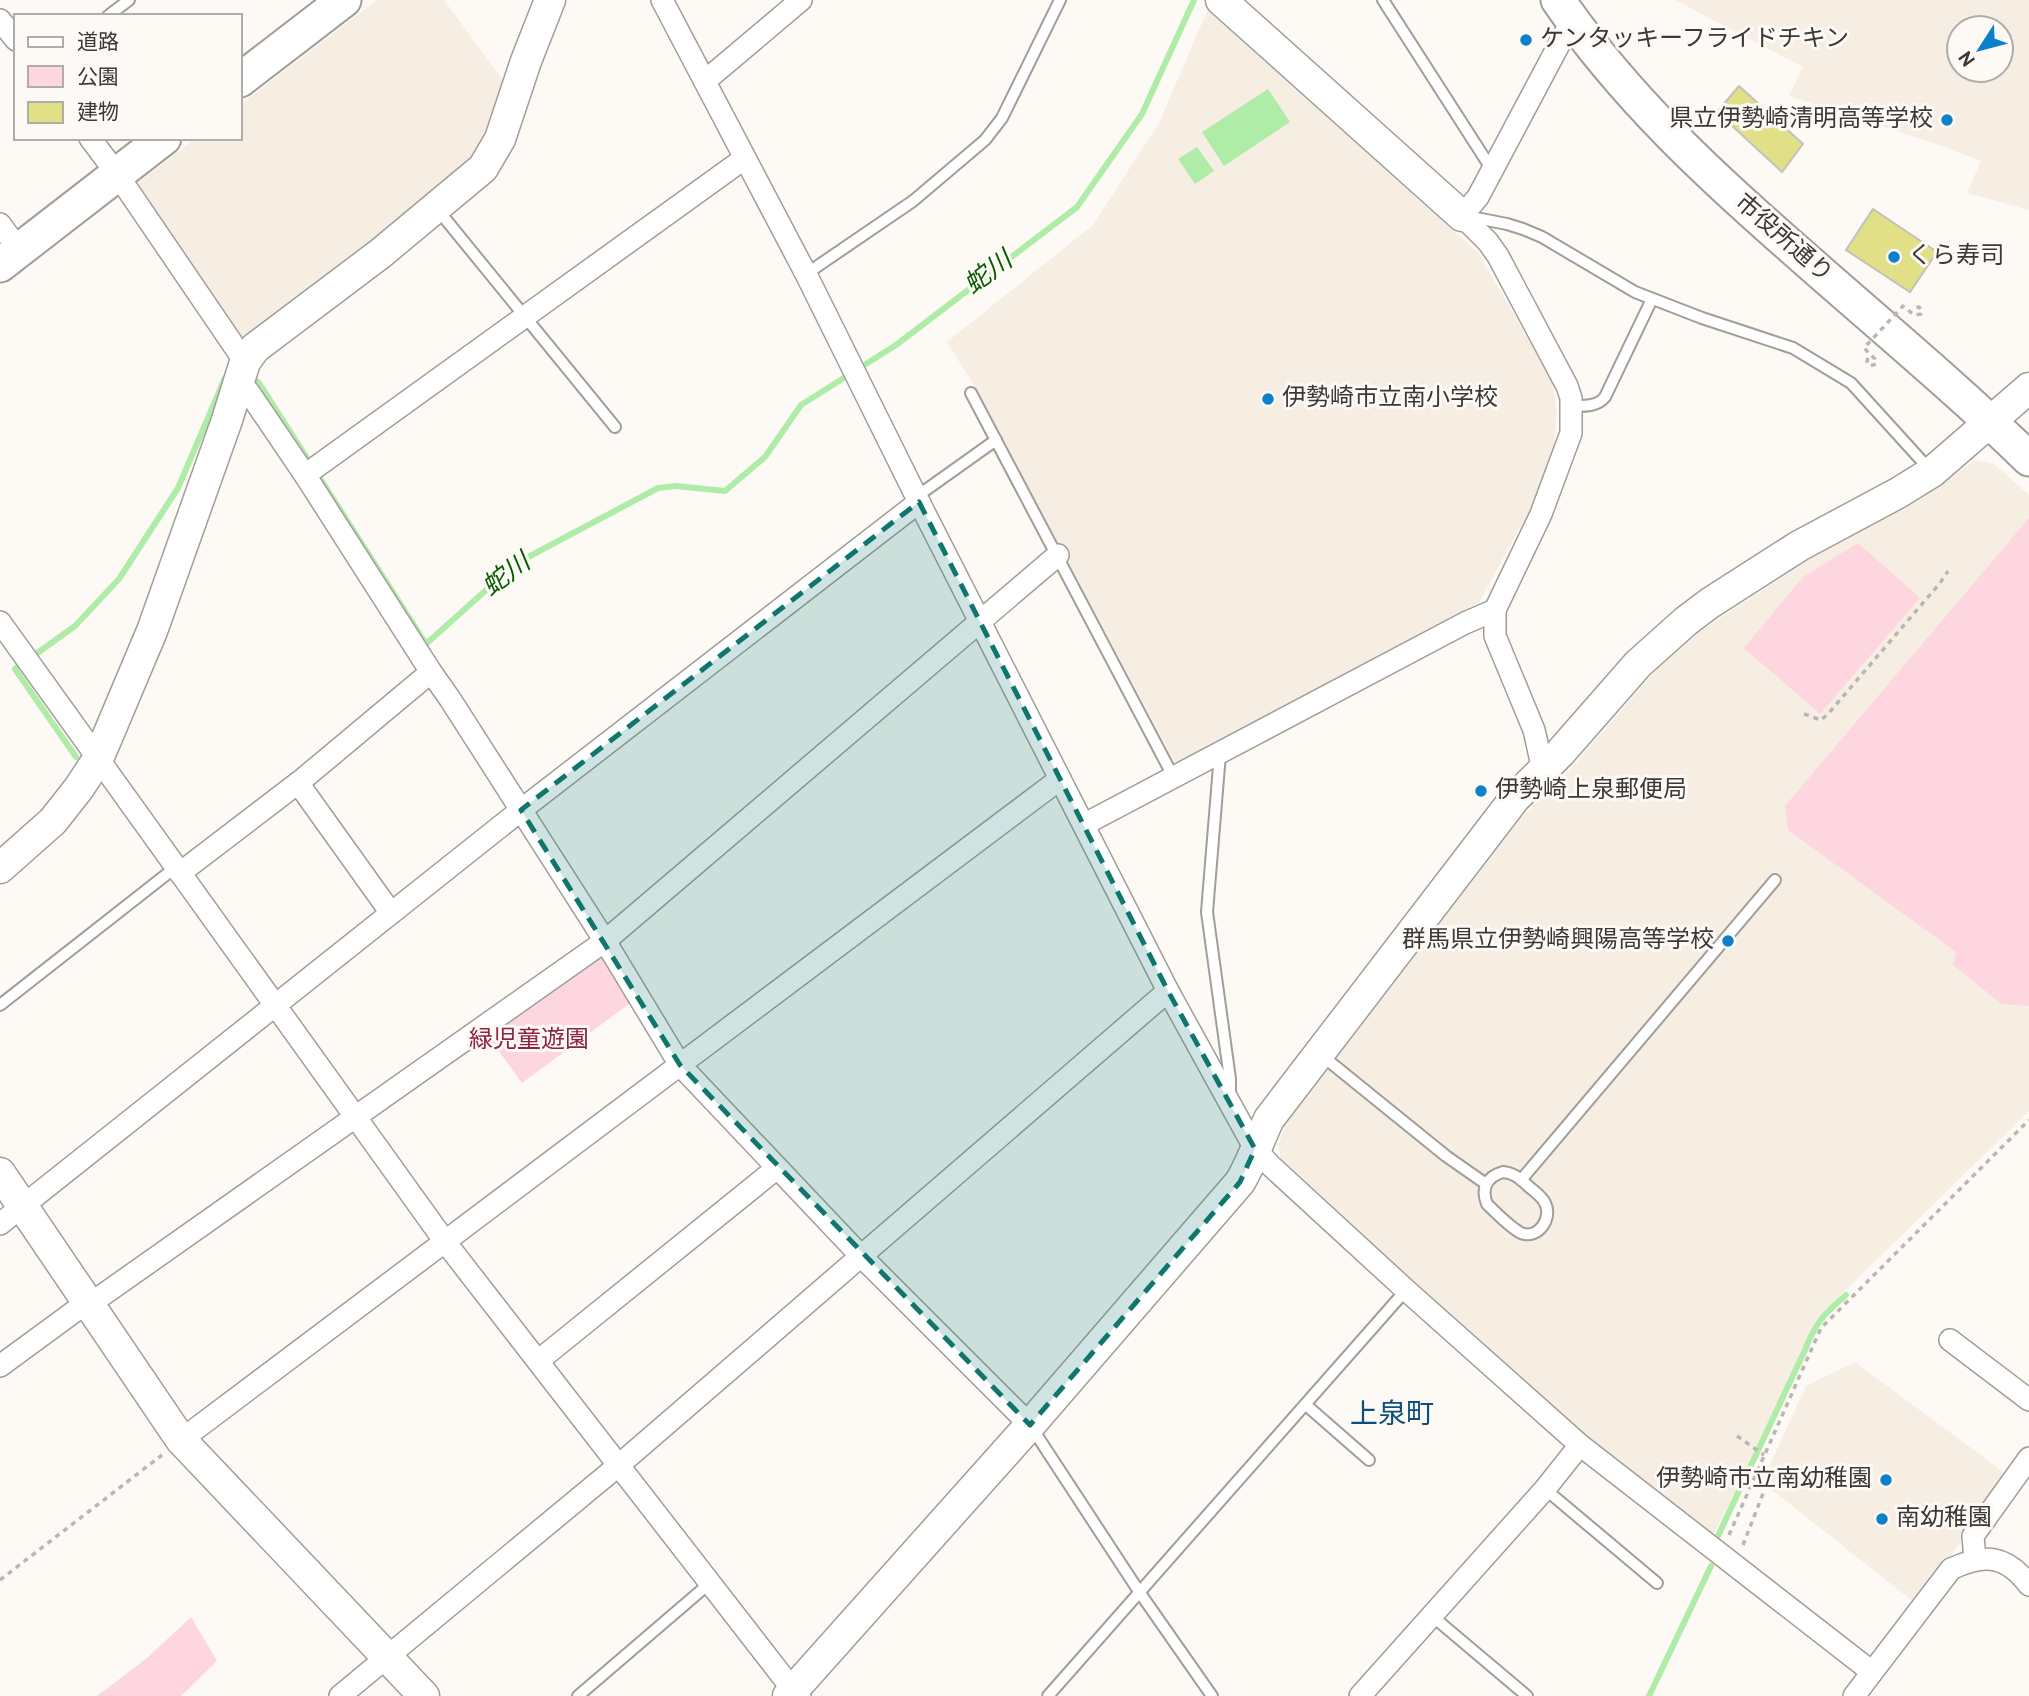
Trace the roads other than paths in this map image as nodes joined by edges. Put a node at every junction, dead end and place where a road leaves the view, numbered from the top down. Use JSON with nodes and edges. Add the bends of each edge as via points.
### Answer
{"nodes":[{"id":1,"x":129,"y":0,"type":"edge"},
{"id":2,"x":344,"y":0,"type":"edge"},
{"id":3,"x":550,"y":0,"type":"edge"},
{"id":4,"x":662,"y":0,"type":"edge"},
{"id":5,"x":801,"y":0,"type":"edge"},
{"id":6,"x":1060,"y":0,"type":"edge"},
{"id":7,"x":1222,"y":0,"type":"edge"},
{"id":8,"x":1383,"y":0,"type":"edge"},
{"id":9,"x":1570,"y":7,"type":"edge"},
{"id":10,"x":111,"y":14,"type":"edge"},
{"id":11,"x":0,"y":20,"type":"edge"},
{"id":12,"x":14,"y":38,"type":"edge"},
{"id":13,"x":242,"y":78,"type":"edge"},
{"id":14,"x":705,"y":81,"type":"junction"},
{"id":15,"x":92,"y":140,"type":"edge"},
{"id":16,"x":161,"y":140,"type":"edge"},
{"id":17,"x":745,"y":158,"type":"junction"},
{"id":18,"x":1493,"y":169,"type":"junction"},
{"id":19,"x":117,"y":174,"type":"junction"},
{"id":20,"x":436,"y":207,"type":"junction"},
{"id":21,"x":1462,"y":216,"type":"junction"},
{"id":22,"x":6,"y":246,"type":"edge"},
{"id":23,"x":806,"y":274,"type":"junction"},
{"id":24,"x":1652,"y":299,"type":"junction"},
{"id":25,"x":525,"y":317,"type":"junction"},
{"id":26,"x":242,"y":373,"type":"junction"},
{"id":27,"x":2029,"y":388,"type":"edge"},
{"id":28,"x":971,"y":393,"type":"dead end"},
{"id":29,"x":1571,"y":406,"type":"junction"},
{"id":30,"x":1990,"y":423,"type":"junction"},
{"id":31,"x":615,"y":427,"type":"dead end"},
{"id":32,"x":996,"y":440,"type":"junction"},
{"id":33,"x":2029,"y":459,"type":"edge"},
{"id":34,"x":1932,"y":472,"type":"junction"},
{"id":35,"x":305,"y":475,"type":"junction"},
{"id":36,"x":918,"y":499,"type":"junction"},
{"id":37,"x":1058,"y":555,"type":"junction"},
{"id":38,"x":1495,"y":610,"type":"junction"},
{"id":39,"x":981,"y":621,"type":"junction"},
{"id":40,"x":0,"y":622,"type":"edge"},
{"id":41,"x":431,"y":672,"type":"junction"},
{"id":42,"x":1220,"y":754,"type":"junction"},
{"id":43,"x":98,"y":760,"type":"junction"},
{"id":44,"x":1544,"y":770,"type":"junction"},
{"id":45,"x":1174,"y":778,"type":"junction"},
{"id":46,"x":1060,"y":779,"type":"junction"},
{"id":47,"x":298,"y":783,"type":"junction"},
{"id":48,"x":521,"y":810,"type":"junction"},
{"id":49,"x":1085,"y":824,"type":"junction"},
{"id":50,"x":0,"y":868,"type":"edge"},
{"id":51,"x":178,"y":870,"type":"junction"},
{"id":52,"x":1775,"y":880,"type":"dead end"},
{"id":53,"x":391,"y":913,"type":"junction"},
{"id":54,"x":605,"y":941,"type":"junction"},
{"id":55,"x":1168,"y":991,"type":"junction"},
{"id":56,"x":275,"y":1005,"type":"junction"},
{"id":57,"x":0,"y":1006,"type":"edge"},
{"id":58,"x":1320,"y":1054,"type":"junction"},
{"id":59,"x":680,"y":1065,"type":"junction"},
{"id":60,"x":1230,"y":1105,"type":"junction"},
{"id":61,"x":356,"y":1117,"type":"junction"},
{"id":62,"x":1255,"y":1149,"type":"junction"},
{"id":63,"x":777,"y":1168,"type":"junction"},
{"id":64,"x":0,"y":1173,"type":"edge"},
{"id":65,"x":1521,"y":1180,"type":"junction"},
{"id":66,"x":1486,"y":1184,"type":"junction"},
{"id":67,"x":11,"y":1215,"type":"edge"},
{"id":68,"x":446,"y":1243,"type":"junction"},
{"id":69,"x":861,"y":1256,"type":"junction"},
{"id":70,"x":1406,"y":1290,"type":"junction"},
{"id":71,"x":90,"y":1304,"type":"junction"},
{"id":72,"x":1950,"y":1340,"type":"dead end"},
{"id":73,"x":538,"y":1361,"type":"junction"},
{"id":74,"x":0,"y":1366,"type":"edge"},
{"id":75,"x":2029,"y":1400,"type":"edge"},
{"id":76,"x":1306,"y":1405,"type":"junction"},
{"id":77,"x":1030,"y":1425,"type":"junction"},
{"id":78,"x":181,"y":1440,"type":"junction"},
{"id":79,"x":1580,"y":1445,"type":"junction"},
{"id":80,"x":2029,"y":1458,"type":"edge"},
{"id":81,"x":1369,"y":1460,"type":"dead end"},
{"id":82,"x":619,"y":1465,"type":"junction"},
{"id":83,"x":1545,"y":1489,"type":"junction"},
{"id":84,"x":1975,"y":1560,"type":"junction"},
{"id":85,"x":710,"y":1582,"type":"junction"},
{"id":86,"x":1657,"y":1583,"type":"dead end"},
{"id":87,"x":2029,"y":1585,"type":"edge"},
{"id":88,"x":1140,"y":1592,"type":"junction"},
{"id":89,"x":1431,"y":1615,"type":"junction"},
{"id":90,"x":388,"y":1657,"type":"junction"},
{"id":91,"x":1872,"y":1672,"type":"junction"},
{"id":92,"x":794,"y":1694,"type":"edge"},
{"id":93,"x":340,"y":1696,"type":"edge"},
{"id":94,"x":424,"y":1696,"type":"edge"},
{"id":95,"x":578,"y":1696,"type":"edge"},
{"id":96,"x":1048,"y":1696,"type":"edge"},
{"id":97,"x":1212,"y":1696,"type":"edge"},
{"id":98,"x":1360,"y":1696,"type":"edge"},
{"id":99,"x":1527,"y":1696,"type":"edge"},
{"id":100,"x":1853,"y":1696,"type":"edge"}],
"edges":[{"from":1,"to":10,"type":"lane"},
{"from":2,"to":13,"type":"main road"},
{"from":3,"to":20,"type":"street","via":[[489,159]]},
{"from":4,"to":14,"type":"street"},
{"from":5,"to":14,"type":"street"},
{"from":6,"to":23,"type":"lane","via":[[1002,118],[985,140],[913,201]]},
{"from":7,"to":21,"type":"street"},
{"from":8,"to":18,"type":"lane"},
{"from":9,"to":18,"type":"street"},
{"from":9,"to":30,"type":"main road","name":"市役所通り","via":[[1617,76],[1692,157]]},
{"from":11,"to":12,"type":"street"},
{"from":14,"to":17,"type":"street"},
{"from":15,"to":19,"type":"street"},
{"from":16,"to":19,"type":"main road"},
{"from":17,"to":23,"type":"street"},
{"from":17,"to":25,"type":"street"},
{"from":18,"to":21,"type":"street"},
{"from":19,"to":22,"type":"main road"},
{"from":19,"to":26,"type":"street"},
{"from":20,"to":25,"type":"lane"},
{"from":20,"to":26,"type":"street","via":[[255,348]]},
{"from":21,"to":24,"type":"lane","via":[[1507,224],[1542,237]]},
{"from":21,"to":29,"type":"street","via":[[1498,256],[1562,373]]},
{"from":23,"to":36,"type":"street"},
{"from":24,"to":29,"type":"lane","via":[[1605,397],[1593,405]]},
{"from":24,"to":34,"type":"lane","via":[[1793,348],[1844,378]]},
{"from":25,"to":31,"type":"lane"},
{"from":25,"to":35,"type":"street"},
{"from":26,"to":35,"type":"street","via":[[248,391]]},
{"from":26,"to":43,"type":"street","via":[[152,631]]},
{"from":27,"to":30,"type":"street"},
{"from":28,"to":32,"type":"lane"},
{"from":29,"to":38,"type":"street","via":[[1571,433],[1564,455]]},
{"from":30,"to":33,"type":"main road","name":"市役所通り"},
{"from":30,"to":34,"type":"street"},
{"from":32,"to":36,"type":"lane"},
{"from":32,"to":37,"type":"lane"},
{"from":34,"to":44,"type":"street","via":[[1799,546],[1686,621],[1638,664]]},
{"from":35,"to":41,"type":"street"},
{"from":36,"to":39,"type":"street"},
{"from":36,"to":48,"type":"street"},
{"from":37,"to":39,"type":"street"},
{"from":37,"to":45,"type":"lane"},
{"from":38,"to":42,"type":"street"},
{"from":38,"to":44,"type":"street","via":[[1495,636],[1534,730]]},
{"from":39,"to":46,"type":"street"},
{"from":39,"to":54,"type":"street"},
{"from":40,"to":43,"type":"street"},
{"from":41,"to":47,"type":"street"},
{"from":41,"to":48,"type":"street"},
{"from":42,"to":45,"type":"street"},
{"from":42,"to":60,"type":"lane","via":[[1207,912]]},
{"from":43,"to":50,"type":"street","via":[[52,821]]},
{"from":43,"to":51,"type":"street"},
{"from":44,"to":58,"type":"street","via":[[1515,798]]},
{"from":45,"to":49,"type":"street"},
{"from":46,"to":49,"type":"street"},
{"from":46,"to":59,"type":"street"},
{"from":47,"to":51,"type":"street"},
{"from":47,"to":53,"type":"street"},
{"from":48,"to":53,"type":"street"},
{"from":48,"to":54,"type":"street"},
{"from":49,"to":55,"type":"street"},
{"from":51,"to":56,"type":"street"},
{"from":51,"to":57,"type":"lane"},
{"from":52,"to":65,"type":"lane"},
{"from":53,"to":56,"type":"street"},
{"from":54,"to":59,"type":"street"},
{"from":54,"to":61,"type":"street"},
{"from":55,"to":60,"type":"street"},
{"from":55,"to":69,"type":"street"},
{"from":56,"to":61,"type":"street"},
{"from":56,"to":67,"type":"street"},
{"from":58,"to":62,"type":"street","via":[[1269,1119]]},
{"from":58,"to":66,"type":"lane"},
{"from":59,"to":63,"type":"street"},
{"from":59,"to":68,"type":"street"},
{"from":60,"to":62,"type":"street"},
{"from":61,"to":68,"type":"street"},
{"from":61,"to":71,"type":"street"},
{"from":62,"to":70,"type":"street"},
{"from":62,"to":77,"type":"street","via":[[1240,1182]]},
{"from":63,"to":69,"type":"street"},
{"from":63,"to":73,"type":"street"},
{"from":64,"to":67,"type":"street"},
{"from":65,"to":66,"type":"lane","via":[[1503,1172]]},
{"from":65,"to":66,"type":"lane","via":[[1547,1206],[1547,1219],[1534,1233],[1521,1233],[1487,1204]]},
{"from":67,"to":71,"type":"street"},
{"from":68,"to":73,"type":"street"},
{"from":68,"to":78,"type":"street"},
{"from":69,"to":77,"type":"street"},
{"from":69,"to":82,"type":"street"},
{"from":70,"to":76,"type":"lane"},
{"from":70,"to":79,"type":"street"},
{"from":71,"to":74,"type":"street"},
{"from":71,"to":78,"type":"street"},
{"from":72,"to":75,"type":"street"},
{"from":73,"to":82,"type":"street"},
{"from":76,"to":81,"type":"lane"},
{"from":76,"to":88,"type":"lane"},
{"from":77,"to":88,"type":"lane"},
{"from":77,"to":92,"type":"street"},
{"from":78,"to":90,"type":"street"},
{"from":79,"to":83,"type":"street"},
{"from":79,"to":91,"type":"street"},
{"from":80,"to":84,"type":"street","via":[[1973,1536]]},
{"from":82,"to":85,"type":"street"},
{"from":82,"to":90,"type":"street"},
{"from":83,"to":86,"type":"lane"},
{"from":83,"to":89,"type":"street"},
{"from":84,"to":87,"type":"street","via":[[2007,1563]]},
{"from":84,"to":91,"type":"street","via":[[1951,1569]]},
{"from":85,"to":92,"type":"street"},
{"from":85,"to":95,"type":"lane"},
{"from":88,"to":96,"type":"lane"},
{"from":88,"to":97,"type":"lane"},
{"from":89,"to":98,"type":"street"},
{"from":89,"to":99,"type":"lane"},
{"from":90,"to":93,"type":"street"},
{"from":90,"to":94,"type":"street"},
{"from":91,"to":100,"type":"street"}]}
